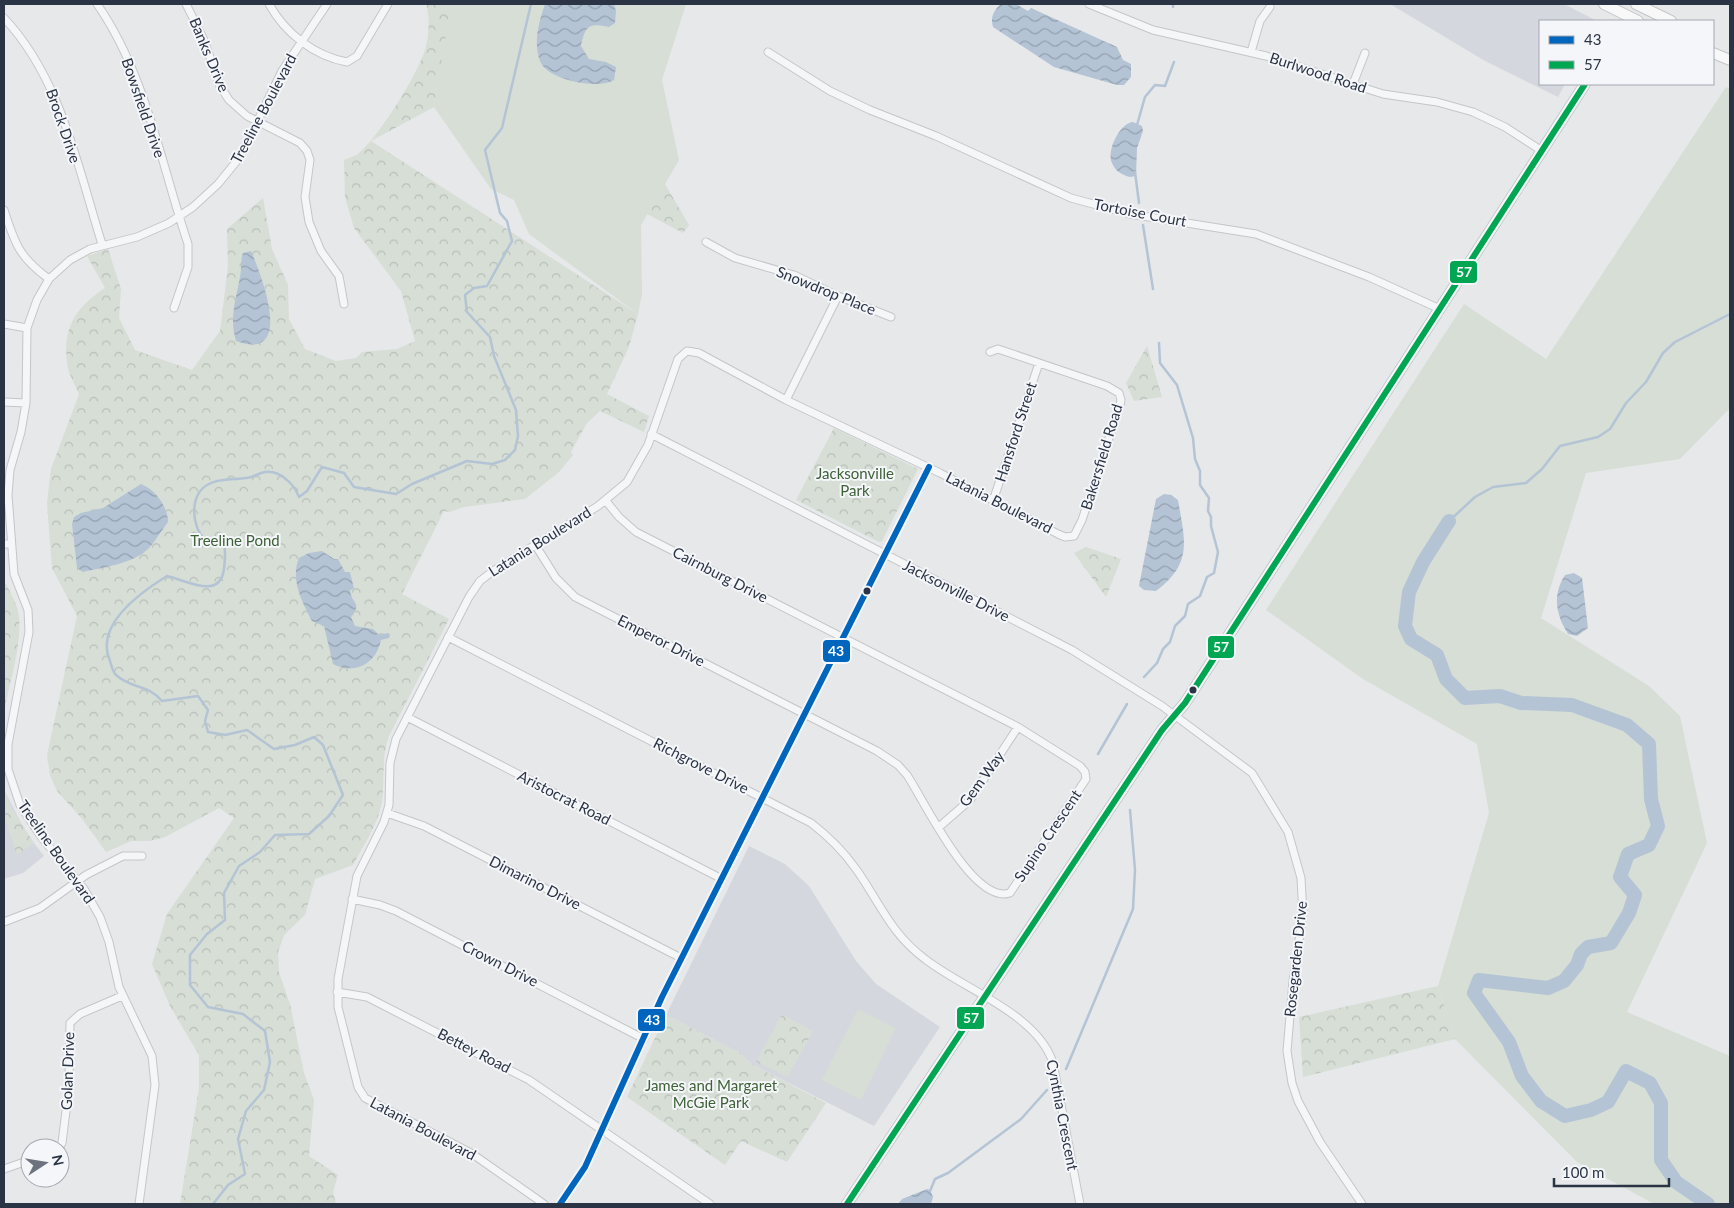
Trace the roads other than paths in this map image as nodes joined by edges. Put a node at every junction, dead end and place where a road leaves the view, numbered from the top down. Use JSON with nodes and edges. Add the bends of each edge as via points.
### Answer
{"nodes":[{"id":1,"x":97,"y":4,"type":"edge"},
{"id":2,"x":186,"y":4,"type":"edge"},
{"id":3,"x":269,"y":4,"type":"edge"},
{"id":4,"x":327,"y":4,"type":"edge"},
{"id":5,"x":388,"y":4,"type":"edge"},
{"id":6,"x":1089,"y":4,"type":"edge"},
{"id":7,"x":1604,"y":4,"type":"edge"},
{"id":8,"x":1630,"y":4,"type":"edge"},
{"id":9,"x":1643,"y":5,"type":"edge"},
{"id":10,"x":1270,"y":8,"type":"dead end"},
{"id":11,"x":4,"y":18,"type":"edge"},
{"id":12,"x":1621,"y":18,"type":"edge"},
{"id":13,"x":1637,"y":20,"type":"edge"},
{"id":14,"x":1669,"y":20,"type":"edge"},
{"id":15,"x":301,"y":41,"type":"junction"},
{"id":16,"x":768,"y":52,"type":"dead end"},
{"id":17,"x":1251,"y":52,"type":"junction"},
{"id":18,"x":1365,"y":53,"type":"dead end"},
{"id":19,"x":1714,"y":53,"type":"edge"},
{"id":20,"x":1730,"y":60,"type":"edge"},
{"id":21,"x":1353,"y":84,"type":"junction"},
{"id":22,"x":1584,"y":85,"type":"edge"},
{"id":23,"x":258,"y":122,"type":"junction"},
{"id":24,"x":1542,"y":151,"type":"junction"},
{"id":25,"x":4,"y":210,"type":"edge"},
{"id":26,"x":179,"y":216,"type":"junction"},
{"id":27,"x":706,"y":242,"type":"dead end"},
{"id":28,"x":102,"y":244,"type":"junction"},
{"id":29,"x":49,"y":279,"type":"junction"},
{"id":30,"x":838,"y":296,"type":"junction"},
{"id":31,"x":344,"y":304,"type":"dead end"},
{"id":32,"x":174,"y":308,"type":"dead end"},
{"id":33,"x":1440,"y":309,"type":"junction"},
{"id":34,"x":891,"y":317,"type":"dead end"},
{"id":35,"x":4,"y":324,"type":"edge"},
{"id":36,"x":27,"y":328,"type":"junction"},
{"id":37,"x":990,"y":352,"type":"dead end"},
{"id":38,"x":1039,"y":363,"type":"junction"},
{"id":39,"x":786,"y":400,"type":"junction"},
{"id":40,"x":4,"y":402,"type":"edge"},
{"id":41,"x":26,"y":403,"type":"junction"},
{"id":42,"x":651,"y":434,"type":"junction"},
{"id":43,"x":929,"y":468,"type":"junction"},
{"id":44,"x":606,"y":500,"type":"junction"},
{"id":45,"x":994,"y":501,"type":"junction"},
{"id":46,"x":1074,"y":536,"type":"joint"},
{"id":47,"x":8,"y":544,"type":"edge"},
{"id":48,"x":536,"y":546,"type":"junction"},
{"id":49,"x":884,"y":554,"type":"junction"},
{"id":50,"x":448,"y":637,"type":"junction"},
{"id":51,"x":843,"y":638,"type":"junction"},
{"id":52,"x":805,"y":715,"type":"junction"},
{"id":53,"x":1174,"y":716,"type":"junction"},
{"id":54,"x":407,"y":717,"type":"junction"},
{"id":55,"x":1018,"y":727,"type":"junction"},
{"id":56,"x":763,"y":798,"type":"junction"},
{"id":57,"x":387,"y":813,"type":"junction"},
{"id":58,"x":939,"y":826,"type":"junction"},
{"id":59,"x":142,"y":856,"type":"dead end"},
{"id":60,"x":722,"y":879,"type":"junction"},
{"id":61,"x":78,"y":881,"type":"junction"},
{"id":62,"x":352,"y":898,"type":"junction"},
{"id":63,"x":4,"y":922,"type":"edge"},
{"id":64,"x":681,"y":958,"type":"junction"},
{"id":65,"x":337,"y":992,"type":"junction"},
{"id":66,"x":122,"y":996,"type":"junction"},
{"id":67,"x":985,"y":997,"type":"junction"},
{"id":68,"x":644,"y":1039,"type":"junction"},
{"id":69,"x":602,"y":1130,"type":"junction"},
{"id":70,"x":63,"y":1138,"type":"edge"},
{"id":71,"x":20,"y":1164,"type":"edge"},
{"id":72,"x":4,"y":1170,"type":"edge"},
{"id":73,"x":139,"y":1204,"type":"edge"},
{"id":74,"x":544,"y":1204,"type":"edge"},
{"id":75,"x":560,"y":1204,"type":"edge"},
{"id":76,"x":710,"y":1204,"type":"edge"},
{"id":77,"x":847,"y":1204,"type":"edge"},
{"id":78,"x":1080,"y":1204,"type":"edge"},
{"id":79,"x":1362,"y":1204,"type":"edge"}],
"edges":[{"from":1,"to":26,"type":"street","name":"Bowsfield Drive","via":[[119,40],[136,80]]},
{"from":2,"to":23,"type":"street","name":"Banks Drive","via":[[224,93],[240,110]]},
{"from":3,"to":15,"type":"street","via":[[291,35]]},
{"from":4,"to":15,"type":"street","name":"Treeline Boulevard"},
{"from":5,"to":15,"type":"street","via":[[357,56],[347,62]]},
{"from":6,"to":17,"type":"street","name":"Burlwood Road","via":[[1153,30]]},
{"from":7,"to":12,"type":"street"},
{"from":8,"to":12,"type":"street"},
{"from":9,"to":13,"type":"street"},
{"from":9,"to":14,"type":"street"},
{"from":10,"to":17,"type":"street","via":[[1260,21]]},
{"from":11,"to":28,"type":"street","name":"Brock Drive","via":[[32,56],[55,99]]},
{"from":15,"to":23,"type":"street","name":"Treeline Boulevard","via":[[282,71]]},
{"from":16,"to":33,"type":"street","name":"Tortoise Court","via":[[830,91],[1071,198],[1130,214],[1256,234],[1369,277]]},
{"from":17,"to":21,"type":"street","name":"Burlwood Road"},
{"from":18,"to":21,"type":"street"},
{"from":19,"to":20,"type":"street"},
{"from":21,"to":24,"type":"street","name":"Burlwood Road","via":[[1398,98],[1437,102],[1473,112],[1505,126]]},
{"from":22,"to":24,"type":"street"},
{"from":23,"to":26,"type":"street","name":"Treeline Boulevard","via":[[228,174]]},
{"from":23,"to":31,"type":"street","name":"Banks Drive","via":[[300,143],[307,151],[310,160],[305,197],[309,222],[321,251],[339,276]]},
{"from":24,"to":33,"type":"street"},
{"from":25,"to":29,"type":"street","via":[[24,258]]},
{"from":26,"to":28,"type":"street","name":"Treeline Boulevard","via":[[144,234]]},
{"from":26,"to":32,"type":"street","name":"Bowsfield Drive","via":[[190,259]]},
{"from":27,"to":30,"type":"street","name":"Snowdrop Place","via":[[735,258],[794,274]]},
{"from":28,"to":29,"type":"street","name":"Treeline Boulevard","via":[[76,256]]},
{"from":29,"to":36,"type":"street","name":"Treeline Boulevard"},
{"from":30,"to":34,"type":"street","name":"Snowdrop Place"},
{"from":30,"to":39,"type":"street"},
{"from":33,"to":53,"type":"street"},
{"from":35,"to":36,"type":"street"},
{"from":36,"to":41,"type":"street","name":"Treeline Boulevard"},
{"from":37,"to":38,"type":"street","name":"Bakersfield Road","via":[[998,349]]},
{"from":38,"to":45,"type":"street","name":"Hansford Street"},
{"from":38,"to":46,"type":"street","name":"Bakersfield Road","via":[[1113,389],[1121,400]]},
{"from":39,"to":42,"type":"street","name":"Latania Boulevard","via":[[699,353],[687,351],[678,359]]},
{"from":39,"to":43,"type":"street","name":"Latania Boulevard"},
{"from":40,"to":41,"type":"street"},
{"from":41,"to":47,"type":"street","name":"Treeline Boulevard","via":[[9,478]]},
{"from":42,"to":44,"type":"street","name":"Latania Boulevard","via":[[632,475]]},
{"from":42,"to":49,"type":"street","name":"Jacksonville Drive"},
{"from":43,"to":45,"type":"street","name":"Latania Boulevard"},
{"from":43,"to":49,"type":"street"},
{"from":44,"to":48,"type":"street","name":"Latania Boulevard"},
{"from":44,"to":51,"type":"street","name":"Cairnburg Drive","via":[[636,532]]},
{"from":45,"to":46,"type":"street","name":"Latania Boulevard","via":[[1065,537]]},
{"from":47,"to":61,"type":"street","name":"Treeline Boulevard","via":[[30,623],[8,744],[8,769],[20,804],[42,838]]},
{"from":48,"to":50,"type":"street","name":"Latania Boulevard","via":[[480,582]]},
{"from":48,"to":52,"type":"street","name":"Emperor Drive","via":[[556,578],[575,597]]},
{"from":49,"to":51,"type":"street"},
{"from":49,"to":53,"type":"street","name":"Jacksonville Drive","via":[[1072,650]]},
{"from":50,"to":54,"type":"street","name":"Latania Boulevard"},
{"from":50,"to":56,"type":"street","name":"Richgrove Drive"},
{"from":51,"to":52,"type":"street"},
{"from":51,"to":55,"type":"street","name":"Supino Crescent"},
{"from":52,"to":56,"type":"street"},
{"from":52,"to":58,"type":"street","name":"Supino Crescent","via":[[898,765]]},
{"from":53,"to":67,"type":"street"},
{"from":53,"to":79,"type":"street","name":"Rosegarden Drive","via":[[1252,773],[1288,832],[1301,878],[1303,914],[1286,1051],[1292,1083],[1320,1142]]},
{"from":54,"to":57,"type":"street","name":"Latania Boulevard","via":[[392,752]]},
{"from":54,"to":60,"type":"street","name":"Aristocrat Road"},
{"from":55,"to":58,"type":"street","name":"Gem Way","via":[[970,800]]},
{"from":55,"to":58,"type":"street","name":"Supino Crescent","via":[[1080,766],[1086,779],[1010,893],[1002,896],[978,882],[963,866]]},
{"from":56,"to":60,"type":"street"},
{"from":56,"to":67,"type":"street","name":"Richgrove Drive","via":[[811,823],[828,836],[856,869],[888,923],[907,944],[926,961]]},
{"from":57,"to":62,"type":"street","name":"Latania Boulevard","via":[[357,876]]},
{"from":57,"to":64,"type":"street","name":"Dimarino Drive","via":[[424,826]]},
{"from":59,"to":61,"type":"street","via":[[123,856]]},
{"from":60,"to":64,"type":"street"},
{"from":61,"to":63,"type":"street","via":[[40,908]]},
{"from":61,"to":66,"type":"street","name":"Treeline Boulevard","via":[[104,925]]},
{"from":62,"to":65,"type":"street","name":"Latania Boulevard"},
{"from":62,"to":68,"type":"street","name":"Crown Drive","via":[[396,911]]},
{"from":64,"to":68,"type":"street"},
{"from":65,"to":69,"type":"street","name":"Bettey Road","via":[[363,995],[529,1080]]},
{"from":65,"to":74,"type":"street","name":"Latania Boulevard","via":[[356,1078],[365,1098],[471,1153]]},
{"from":66,"to":70,"type":"street","name":"Golan Drive","via":[[74,1016],[70,1023],[68,1104]]},
{"from":66,"to":73,"type":"street","name":"Treeline Boulevard","via":[[149,1047],[155,1074]]},
{"from":67,"to":77,"type":"street"},
{"from":67,"to":78,"type":"street","name":"Cynthia Crescent","via":[[1046,1044]]},
{"from":68,"to":69,"type":"street"},
{"from":69,"to":75,"type":"street","via":[[584,1167]]},
{"from":69,"to":76,"type":"street","name":"Bettey Road"},
{"from":71,"to":72,"type":"street"}]}
